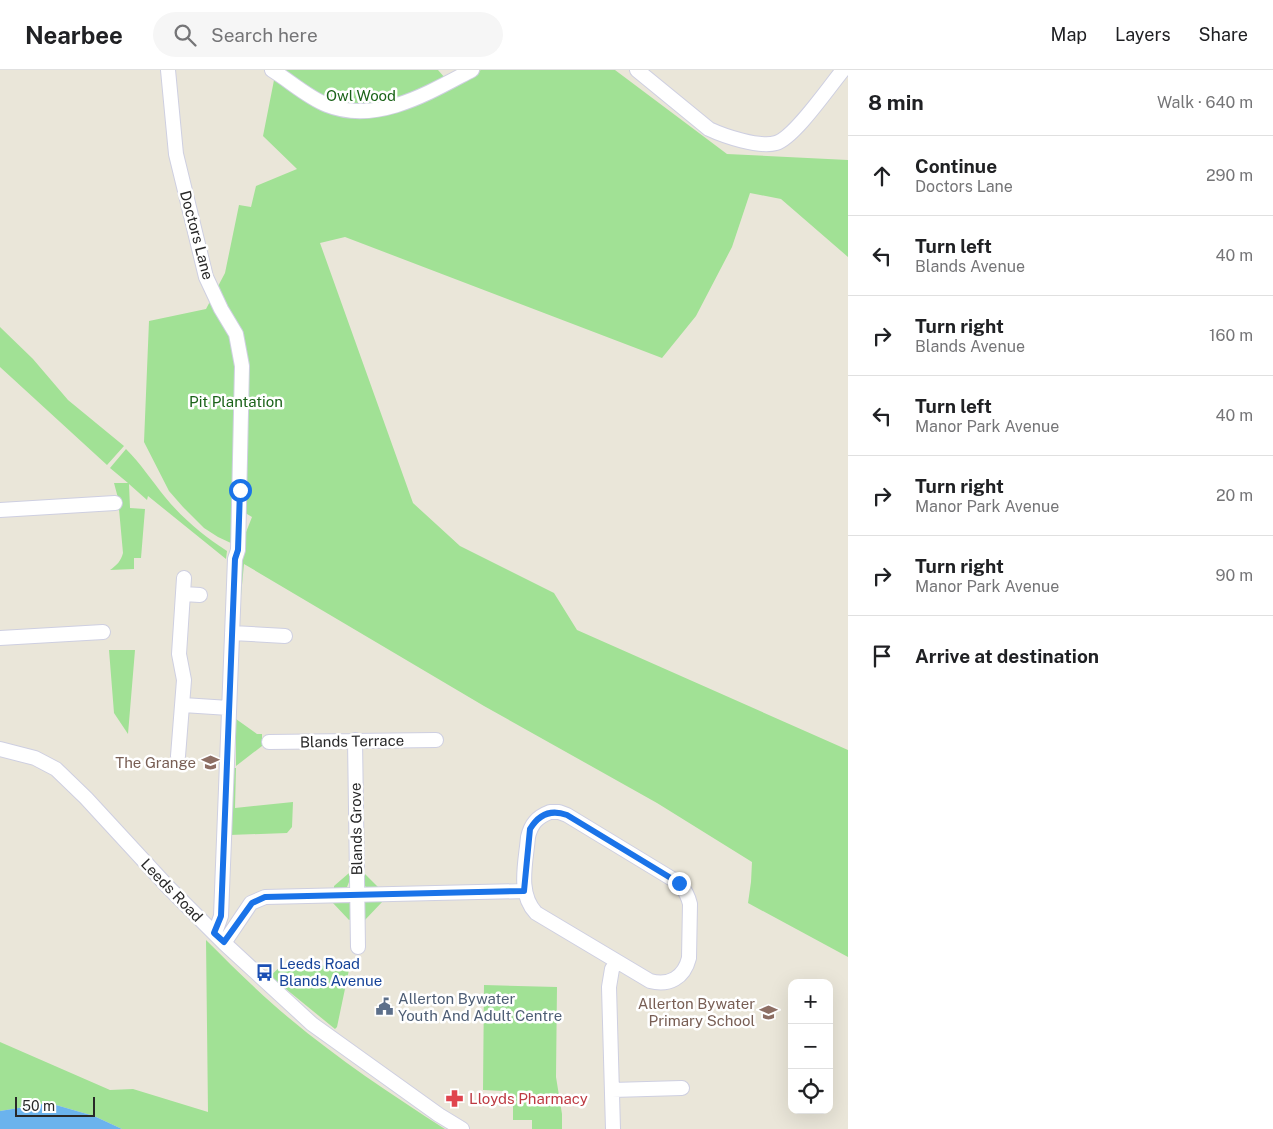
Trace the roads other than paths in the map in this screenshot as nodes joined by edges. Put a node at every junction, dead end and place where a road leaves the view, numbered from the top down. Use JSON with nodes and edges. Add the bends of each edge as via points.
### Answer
{"nodes":[{"id":1,"x":168,"y":70,"type":"edge"},
{"id":2,"x":272,"y":70,"type":"edge"},
{"id":3,"x":472,"y":70,"type":"edge"},
{"id":4,"x":637,"y":70,"type":"edge"},
{"id":5,"x":843,"y":70,"type":"edge"},
{"id":6,"x":116,"y":503,"type":"dead end"},
{"id":7,"x":0,"y":510,"type":"edge"},
{"id":8,"x":184,"y":578,"type":"dead end"},
{"id":9,"x":183,"y":594,"type":"junction"},
{"id":10,"x":200,"y":595,"type":"dead end"},
{"id":11,"x":103,"y":632,"type":"dead end"},
{"id":12,"x":232,"y":632,"type":"junction"},
{"id":13,"x":285,"y":636,"type":"dead end"},
{"id":14,"x":0,"y":638,"type":"edge"},
{"id":15,"x":183,"y":705,"type":"junction"},
{"id":16,"x":229,"y":708,"type":"junction"},
{"id":17,"x":354,"y":740,"type":"junction"},
{"id":18,"x":436,"y":740,"type":"dead end"},
{"id":19,"x":269,"y":742,"type":"dead end"},
{"id":20,"x":0,"y":748,"type":"edge"},
{"id":21,"x":178,"y":756,"type":"dead end"},
{"id":22,"x":524,"y":891,"type":"junction"},
{"id":23,"x":357,"y":896,"type":"junction"},
{"id":24,"x":219,"y":938,"type":"junction"},
{"id":25,"x":358,"y":947,"type":"dead end"},
{"id":26,"x":617,"y":962,"type":"junction"},
{"id":27,"x":682,"y":1088,"type":"dead end"},
{"id":28,"x":612,"y":1090,"type":"junction"},
{"id":29,"x":462,"y":1129,"type":"edge"},
{"id":30,"x":613,"y":1129,"type":"edge"}],
"edges":[{"from":1,"to":12,"type":"street","name":"Doctors Lane","via":[[176,154],[206,277],[236,334],[242,366],[240,499]]},
{"from":2,"to":3,"type":"street","via":[[328,106],[374,110],[427,93]]},
{"from":4,"to":5,"type":"street","via":[[708,129],[768,144],[791,134]]},
{"from":6,"to":7,"type":"street"},
{"from":8,"to":9,"type":"street"},
{"from":9,"to":10,"type":"street"},
{"from":9,"to":15,"type":"street","via":[[179,654],[184,680]]},
{"from":11,"to":14,"type":"street"},
{"from":12,"to":13,"type":"street"},
{"from":12,"to":16,"type":"street","name":"Doctors Lane"},
{"from":15,"to":16,"type":"street"},
{"from":15,"to":21,"type":"street"},
{"from":16,"to":24,"type":"street","name":"Doctors Lane"},
{"from":17,"to":18,"type":"street","name":"Blands Terrace"},
{"from":17,"to":19,"type":"street","name":"Blands Terrace"},
{"from":17,"to":23,"type":"street","name":"Blands Grove"},
{"from":20,"to":24,"type":"street","name":"Leeds Road","via":[[35,758],[56,769]]},
{"from":22,"to":23,"type":"street"},
{"from":22,"to":26,"type":"street","via":[[536,913]]},
{"from":22,"to":26,"type":"street","via":[[530,829],[535,821],[550,812],[567,815],[679,883],[690,904],[689,958],[682,974],[675,980],[658,984]]},
{"from":23,"to":24,"type":"street","via":[[265,897],[252,903]]},
{"from":23,"to":25,"type":"street","name":"Blands Grove"},
{"from":24,"to":29,"type":"street","name":"Leeds Road","via":[[312,1024]]},
{"from":26,"to":28,"type":"street","via":[[612,969],[609,987]]},
{"from":27,"to":28,"type":"street"},
{"from":28,"to":30,"type":"street"}]}
